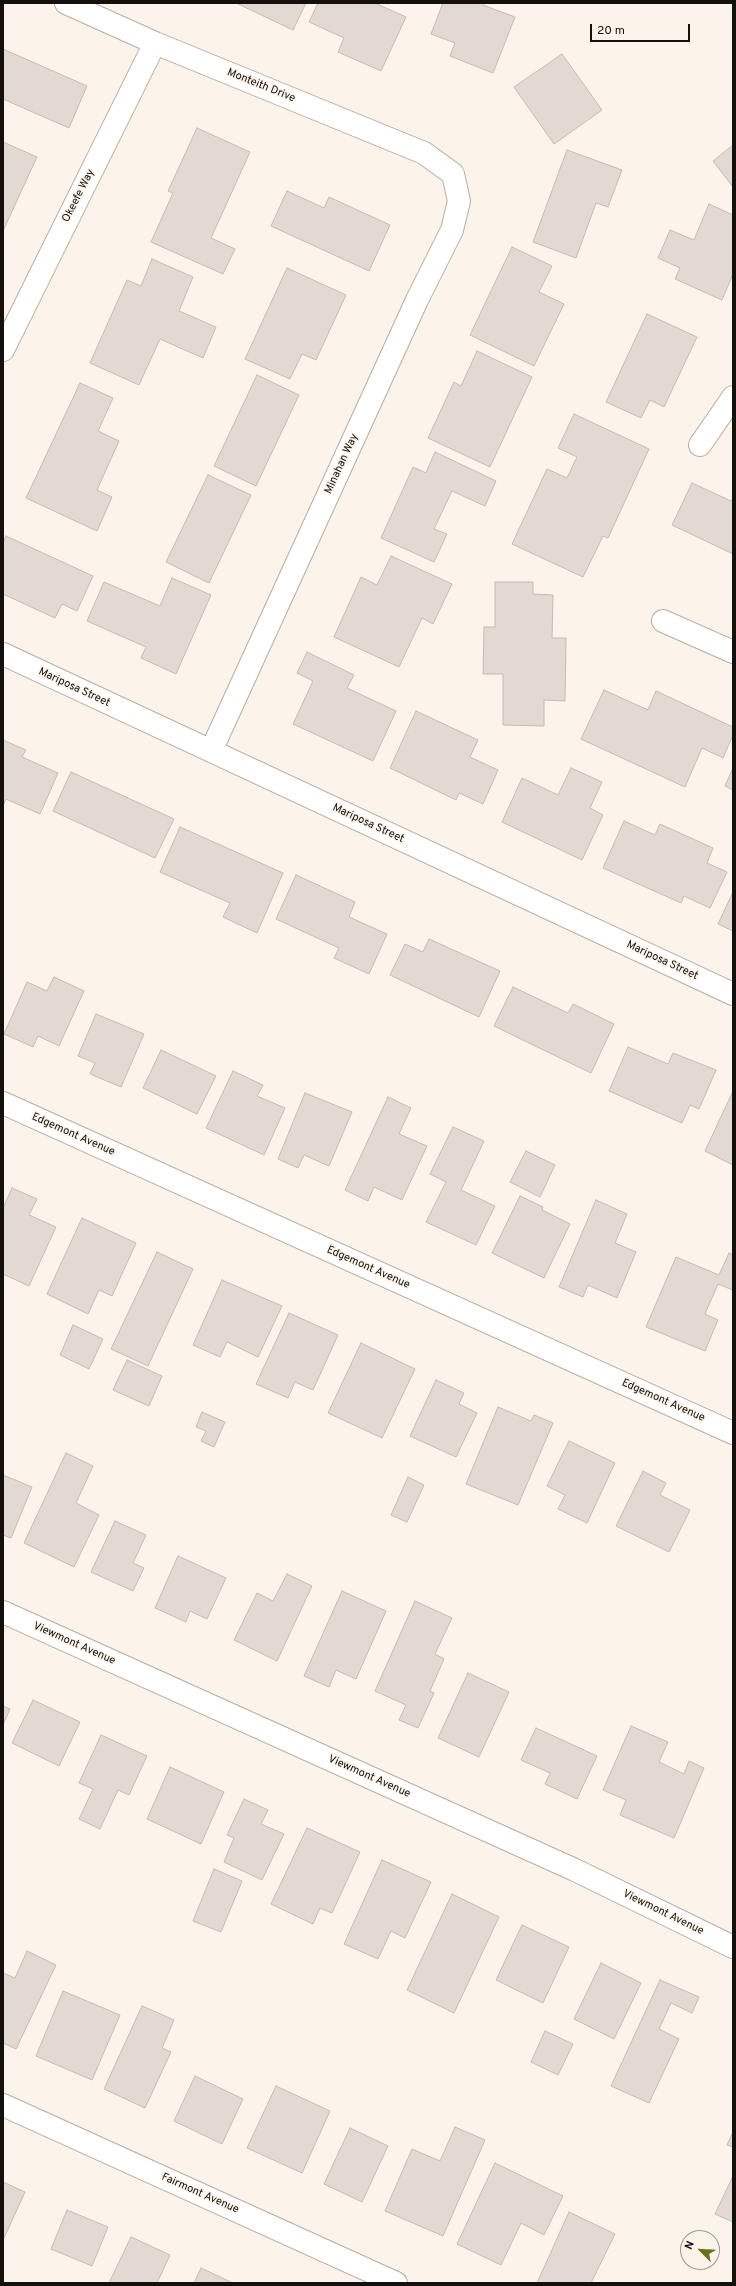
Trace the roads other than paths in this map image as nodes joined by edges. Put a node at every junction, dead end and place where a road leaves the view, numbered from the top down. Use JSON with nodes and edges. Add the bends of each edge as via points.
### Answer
{"nodes":[{"id":1,"x":66,"y":3,"type":"edge"},
{"id":2,"x":155,"y":43,"type":"junction"},
{"id":3,"x":453,"y":174,"type":"joint"},
{"id":4,"x":3,"y":350,"type":"edge"},
{"id":5,"x":733,"y":397,"type":"edge"},
{"id":6,"x":700,"y":445,"type":"dead end"},
{"id":7,"x":663,"y":621,"type":"dead end"},
{"id":8,"x":733,"y":652,"type":"edge"},
{"id":9,"x":3,"y":654,"type":"edge"},
{"id":10,"x":211,"y":751,"type":"junction"},
{"id":11,"x":733,"y":994,"type":"edge"},
{"id":12,"x":3,"y":1103,"type":"edge"},
{"id":13,"x":733,"y":1433,"type":"edge"},
{"id":14,"x":3,"y":1612,"type":"edge"},
{"id":15,"x":733,"y":1947,"type":"edge"},
{"id":16,"x":3,"y":2105,"type":"edge"},
{"id":17,"x":396,"y":2283,"type":"edge"}],
"edges":[{"from":1,"to":2,"type":"street","name":"Monteith Drive"},
{"from":2,"to":3,"type":"street","name":"Monteith Drive","via":[[424,153]]},
{"from":2,"to":4,"type":"street","name":"Okeefe Way"},
{"from":3,"to":10,"type":"street","name":"Minahan Way","via":[[459,201],[452,230],[417,300]]},
{"from":5,"to":6,"type":"street"},
{"from":7,"to":8,"type":"street"},
{"from":9,"to":10,"type":"street","name":"Mariposa Street"},
{"from":10,"to":11,"type":"street","name":"Mariposa Street"},
{"from":12,"to":13,"type":"street","name":"Edgemont Avenue"},
{"from":14,"to":15,"type":"street","name":"Viewmont Avenue","via":[[575,1870]]},
{"from":16,"to":17,"type":"street","name":"Fairmont Avenue"}]}
